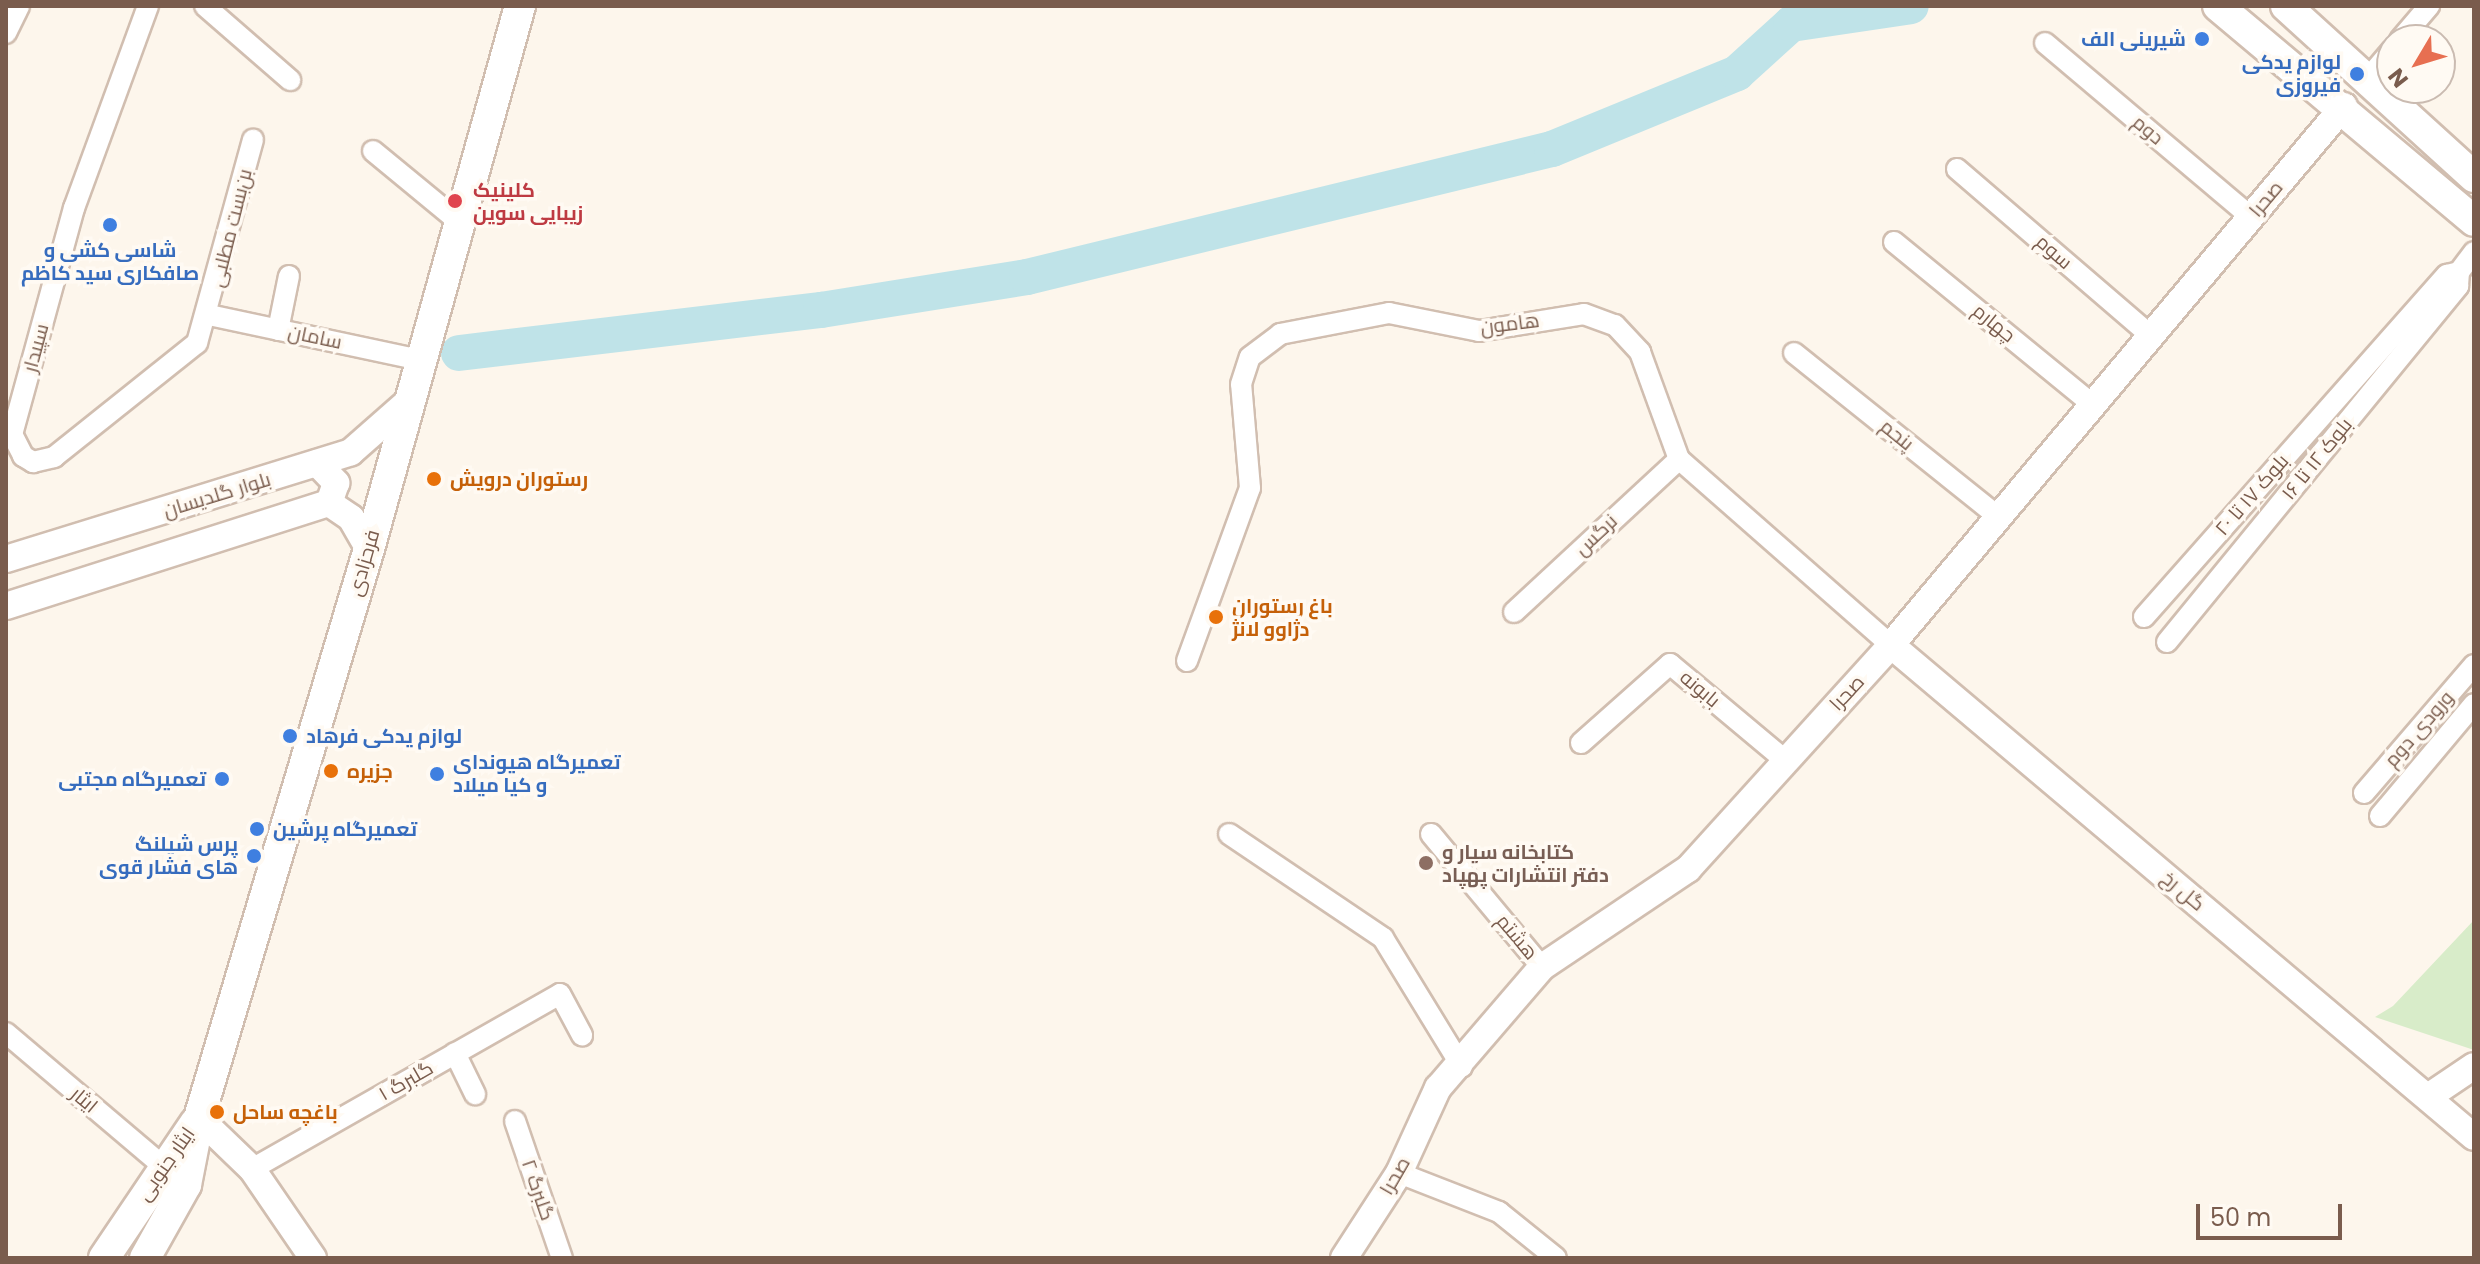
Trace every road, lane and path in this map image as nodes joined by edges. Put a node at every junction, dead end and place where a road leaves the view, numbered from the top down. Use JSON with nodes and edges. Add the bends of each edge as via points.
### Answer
{"nodes":[{"id":1,"x":19,"y":6,"type":"edge"},
{"id":2,"x":148,"y":6,"type":"edge"},
{"id":3,"x":205,"y":6,"type":"edge"},
{"id":4,"x":520,"y":6,"type":"edge"},
{"id":5,"x":2218,"y":6,"type":"edge"},
{"id":6,"x":2286,"y":6,"type":"edge"},
{"id":7,"x":2429,"y":6,"type":"edge"},
{"id":8,"x":2414,"y":24,"type":"edge"},
{"id":9,"x":6,"y":33,"type":"edge"},
{"id":10,"x":2045,"y":43,"type":"dead end"},
{"id":11,"x":2376,"y":77,"type":"edge"},
{"id":12,"x":290,"y":80,"type":"dead end"},
{"id":13,"x":2370,"y":87,"type":"junction"},
{"id":14,"x":2344,"y":106,"type":"junction"},
{"id":15,"x":253,"y":140,"type":"dead end"},
{"id":16,"x":373,"y":151,"type":"dead end"},
{"id":17,"x":2474,"y":157,"type":"edge"},
{"id":18,"x":1957,"y":169,"type":"dead end"},
{"id":19,"x":2474,"y":177,"type":"edge"},
{"id":20,"x":2251,"y":217,"type":"junction"},
{"id":21,"x":458,"y":221,"type":"junction"},
{"id":22,"x":2474,"y":221,"type":"edge"},
{"id":23,"x":1894,"y":242,"type":"dead end"},
{"id":24,"x":2474,"y":252,"type":"edge"},
{"id":25,"x":2459,"y":272,"type":"junction"},
{"id":26,"x":289,"y":276,"type":"dead end"},
{"id":27,"x":209,"y":315,"type":"junction"},
{"id":28,"x":278,"y":330,"type":"junction"},
{"id":29,"x":2151,"y":336,"type":"junction"},
{"id":30,"x":1794,"y":353,"type":"dead end"},
{"id":31,"x":420,"y":360,"type":"junction"},
{"id":32,"x":410,"y":400,"type":"junction"},
{"id":33,"x":2093,"y":405,"type":"junction"},
{"id":34,"x":1679,"y":459,"type":"junction"},
{"id":35,"x":317,"y":463,"type":"junction"},
{"id":36,"x":329,"y":503,"type":"junction"},
{"id":37,"x":1999,"y":517,"type":"junction"},
{"id":38,"x":369,"y":549,"type":"junction"},
{"id":39,"x":6,"y":559,"type":"edge"},
{"id":40,"x":6,"y":606,"type":"edge"},
{"id":41,"x":1514,"y":612,"type":"dead end"},
{"id":42,"x":2144,"y":617,"type":"dead end"},
{"id":43,"x":2167,"y":642,"type":"dead end"},
{"id":44,"x":1891,"y":645,"type":"junction"},
{"id":45,"x":1187,"y":661,"type":"dead end"},
{"id":46,"x":2474,"y":665,"type":"edge"},
{"id":47,"x":2474,"y":704,"type":"edge"},
{"id":48,"x":1581,"y":743,"type":"dead end"},
{"id":49,"x":1785,"y":760,"type":"junction"},
{"id":50,"x":2364,"y":793,"type":"dead end"},
{"id":51,"x":2380,"y":816,"type":"dead end"},
{"id":52,"x":1229,"y":834,"type":"dead end"},
{"id":53,"x":1431,"y":834,"type":"dead end"},
{"id":54,"x":1542,"y":967,"type":"junction"},
{"id":55,"x":6,"y":1033,"type":"edge"},
{"id":56,"x":582,"y":1035,"type":"dead end"},
{"id":57,"x":455,"y":1053,"type":"junction"},
{"id":58,"x":2474,"y":1066,"type":"edge"},
{"id":59,"x":1462,"y":1067,"type":"junction"},
{"id":60,"x":475,"y":1094,"type":"dead end"},
{"id":61,"x":2428,"y":1097,"type":"junction"},
{"id":62,"x":199,"y":1118,"type":"junction"},
{"id":63,"x":515,"y":1121,"type":"dead end"},
{"id":64,"x":2474,"y":1137,"type":"edge"},
{"id":65,"x":163,"y":1166,"type":"junction"},
{"id":66,"x":252,"y":1169,"type":"junction"},
{"id":67,"x":1399,"y":1173,"type":"junction"},
{"id":68,"x":104,"y":1258,"type":"edge"},
{"id":69,"x":145,"y":1258,"type":"edge"},
{"id":70,"x":313,"y":1258,"type":"edge"},
{"id":71,"x":562,"y":1258,"type":"edge"},
{"id":72,"x":1344,"y":1258,"type":"edge"},
{"id":73,"x":1556,"y":1258,"type":"edge"}],
"edges":[{"from":1,"to":9,"type":"street"},
{"from":2,"to":27,"type":"street","name":"سپیدار","via":[[74,208],[12,434],[23,456],[33,462],[54,457],[109,418],[181,361]]},
{"from":3,"to":12,"type":"street"},
{"from":4,"to":21,"type":"main road","name":"فرحزادی"},
{"from":5,"to":14,"type":"main road"},
{"from":6,"to":13,"type":"main road"},
{"from":7,"to":8,"type":"street"},
{"from":10,"to":20,"type":"street","name":"دوم"},
{"from":11,"to":13,"type":"street"},
{"from":13,"to":17,"type":"main road","via":[[2410,106]]},
{"from":13,"to":19,"type":"main road"},
{"from":14,"to":20,"type":"street","name":"صحرا"},
{"from":14,"to":22,"type":"main road"},
{"from":15,"to":27,"type":"street","name":"بن‌بست مطلبی"},
{"from":16,"to":21,"type":"street"},
{"from":18,"to":29,"type":"street","name":"سوم"},
{"from":20,"to":29,"type":"street","name":"صحرا"},
{"from":21,"to":31,"type":"main road","name":"فرحزادی"},
{"from":23,"to":33,"type":"street","name":"چهارم"},
{"from":24,"to":25,"type":"street"},
{"from":25,"to":42,"type":"street","name":"بلوک ۱۷ تا ۲۰","via":[[2447,275]]},
{"from":25,"to":43,"type":"street","name":"بلوک ۱۲ تا ۱۶","via":[[2458,286]]},
{"from":26,"to":28,"type":"street"},
{"from":27,"to":28,"type":"street","name":"سامان"},
{"from":28,"to":31,"type":"street","name":"سامان"},
{"from":29,"to":33,"type":"street","name":"صحرا"},
{"from":30,"to":37,"type":"street","name":"پنجم"},
{"from":31,"to":32,"type":"main road","name":"فرحزادی"},
{"from":32,"to":35,"type":"street","name":"بلوار گلدیسان","via":[[351,452]]},
{"from":32,"to":38,"type":"main road","name":"فرحزادی"},
{"from":33,"to":37,"type":"street","name":"صحرا"},
{"from":34,"to":41,"type":"street","name":"نرگس"},
{"from":34,"to":44,"type":"street","name":"هامون"},
{"from":34,"to":45,"type":"street","name":"هامون","via":[[1640,352],[1615,325],[1584,314],[1479,331],[1389,313],[1280,334],[1250,357],[1241,384],[1250,488]]},
{"from":35,"to":36,"type":"street","via":[[336,483]]},
{"from":35,"to":39,"type":"street","name":"بلوار گلدیسان"},
{"from":36,"to":38,"type":"street","via":[[351,518]]},
{"from":36,"to":40,"type":"street","name":"بلوار گلدیسان"},
{"from":37,"to":44,"type":"street","name":"صحرا"},
{"from":38,"to":62,"type":"main road","name":"فرحزادی"},
{"from":44,"to":49,"type":"street","name":"صحرا"},
{"from":44,"to":61,"type":"street","name":"گل رخ"},
{"from":46,"to":50,"type":"street","name":"ورودی دوم"},
{"from":47,"to":51,"type":"street"},
{"from":48,"to":49,"type":"street","name":"بابونه","via":[[1670,664]]},
{"from":49,"to":54,"type":"street","name":"صحرا","via":[[1688,869]]},
{"from":52,"to":59,"type":"street","via":[[1383,938]]},
{"from":53,"to":54,"type":"street","name":"هشتم"},
{"from":54,"to":59,"type":"street","name":"صحرا"},
{"from":55,"to":65,"type":"street","name":"ایثار"},
{"from":56,"to":57,"type":"street","name":"گلبرگ ۱","via":[[560,994]]},
{"from":57,"to":60,"type":"street"},
{"from":57,"to":66,"type":"street","name":"گلبرگ ۱"},
{"from":58,"to":61,"type":"street"},
{"from":59,"to":67,"type":"street","name":"صحرا","via":[[1438,1088]]},
{"from":61,"to":64,"type":"street","name":"گل رخ"},
{"from":62,"to":65,"type":"main road","name":"ایثار جنوبی"},
{"from":62,"to":66,"type":"street"},
{"from":62,"to":69,"type":"main road","name":"ایثار جنوبی","via":[[186,1185]]},
{"from":63,"to":71,"type":"street","name":"گلبرگ ۲"},
{"from":65,"to":68,"type":"main road","name":"ایثار جنوبی"},
{"from":66,"to":70,"type":"street"},
{"from":67,"to":72,"type":"street","name":"صحرا"},
{"from":67,"to":73,"type":"street","via":[[1499,1212]]}]}
